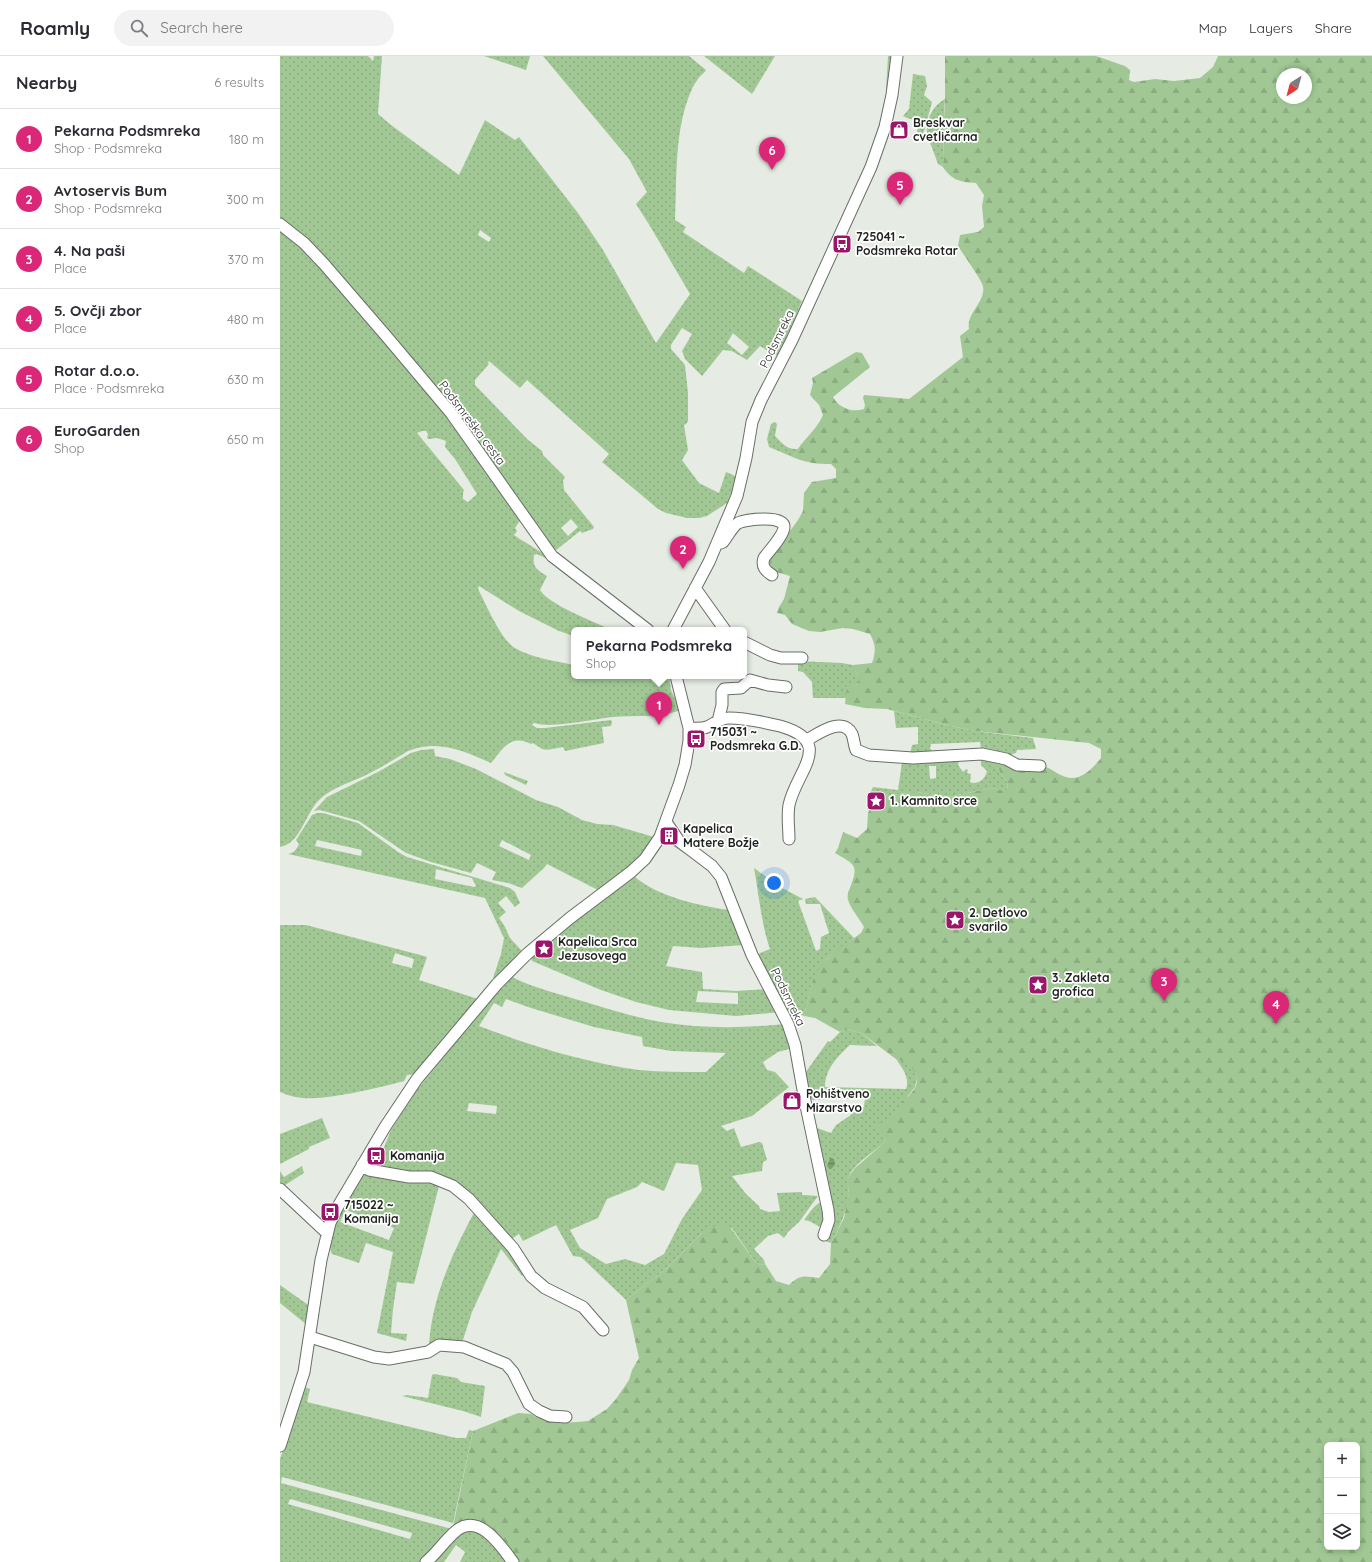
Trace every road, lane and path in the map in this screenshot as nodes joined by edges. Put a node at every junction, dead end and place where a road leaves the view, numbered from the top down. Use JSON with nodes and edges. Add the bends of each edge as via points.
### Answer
{"nodes":[{"id":1,"x":897,"y":56,"type":"edge"},
{"id":2,"x":280,"y":224,"type":"edge"},
{"id":3,"x":717,"y":544,"type":"junction"},
{"id":4,"x":772,"y":575,"type":"dead end"},
{"id":5,"x":695,"y":588,"type":"junction"},
{"id":6,"x":644,"y":627,"type":"edge"},
{"id":7,"x":675,"y":627,"type":"edge"},
{"id":8,"x":723,"y":627,"type":"edge"},
{"id":9,"x":747,"y":644,"type":"edge"},
{"id":10,"x":802,"y":658,"type":"dead end"},
{"id":11,"x":677,"y":679,"type":"edge"},
{"id":12,"x":786,"y":687,"type":"dead end"},
{"id":13,"x":718,"y":720,"type":"junction"},
{"id":14,"x":688,"y":728,"type":"junction"},
{"id":15,"x":807,"y":740,"type":"junction"},
{"id":16,"x":1040,"y":766,"type":"dead end"},
{"id":17,"x":666,"y":822,"type":"junction"},
{"id":18,"x":789,"y":839,"type":"dead end"},
{"id":19,"x":362,"y":1165,"type":"junction"},
{"id":20,"x":280,"y":1189,"type":"edge"},
{"id":21,"x":327,"y":1233,"type":"junction"},
{"id":22,"x":824,"y":1235,"type":"dead end"},
{"id":23,"x":603,"y":1330,"type":"dead end"},
{"id":24,"x":310,"y":1337,"type":"junction"},
{"id":25,"x":566,"y":1417,"type":"dead end"},
{"id":26,"x":280,"y":1446,"type":"edge"},
{"id":27,"x":426,"y":1562,"type":"edge"},
{"id":28,"x":513,"y":1562,"type":"edge"}],
"edges":[{"from":1,"to":3,"type":"street","name":"Podsmreka","via":[[885,127],[871,167],[792,340],[755,412],[736,496]]},
{"from":2,"to":6,"type":"street","name":"Podsmreška cesta","via":[[304,243],[324,264],[441,401],[552,556]]},
{"from":3,"to":4,"type":"street","via":[[723,542],[736,524],[742,521],[779,520],[784,527],[782,533],[763,562],[764,568]]},
{"from":3,"to":5,"type":"street","name":"Podsmreka"},
{"from":5,"to":7,"type":"street","name":"Podsmreka"},
{"from":5,"to":8,"type":"street"},
{"from":9,"to":10,"type":"street","via":[[770,655]]},
{"from":11,"to":14,"type":"street"},
{"from":12,"to":13,"type":"street","via":[[750,680],[741,688],[724,689]]},
{"from":13,"to":14,"type":"street","via":[[707,727]]},
{"from":13,"to":15,"type":"street","via":[[733,718],[762,722],[789,729]]},
{"from":14,"to":17,"type":"street","via":[[689,741],[685,764]]},
{"from":15,"to":16,"type":"street","via":[[823,731],[843,726],[849,729],[853,736],[856,750],[869,755],[913,758],[982,754],[1017,764]]},
{"from":15,"to":18,"type":"street","via":[[809,757],[789,804]]},
{"from":17,"to":19,"type":"street","via":[[660,837],[645,859],[527,954],[497,984],[417,1080]]},
{"from":17,"to":22,"type":"street","name":"Podsmreka","via":[[679,841],[712,866],[721,877],[752,955],[788,1024],[795,1045],[828,1210],[829,1220]]},
{"from":19,"to":21,"type":"street","via":[[337,1208]]},
{"from":19,"to":23,"type":"street","via":[[369,1170],[431,1178],[453,1186],[469,1199],[512,1248],[531,1276],[545,1288],[583,1307]]},
{"from":20,"to":21,"type":"street"},
{"from":21,"to":24,"type":"street"},
{"from":24,"to":25,"type":"street","via":[[374,1357],[389,1359],[428,1352],[439,1345],[464,1347],[506,1364],[513,1372],[529,1404],[540,1412],[550,1416]]},
{"from":24,"to":26,"type":"street","via":[[304,1372]]},
{"from":27,"to":28,"type":"street","via":[[457,1530],[478,1526],[496,1539]]}]}
